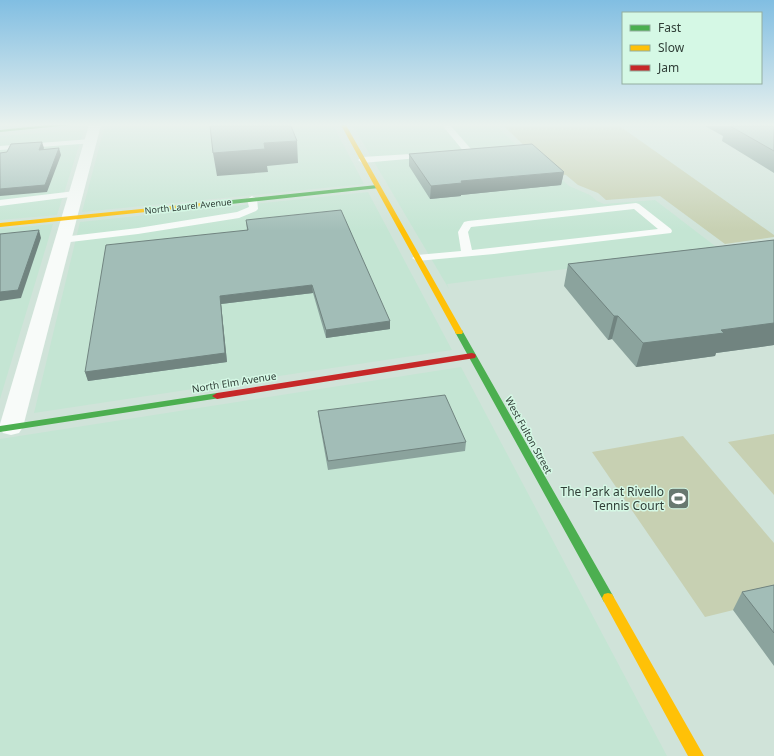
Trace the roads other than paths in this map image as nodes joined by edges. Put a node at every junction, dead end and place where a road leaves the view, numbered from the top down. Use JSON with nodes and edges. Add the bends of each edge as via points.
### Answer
{"nodes":[{"id":1,"x":85,"y":160,"type":"edge"},
{"id":2,"x":362,"y":160,"type":"edge"},
{"id":3,"x":377,"y":187,"type":"junction"},
{"id":4,"x":75,"y":194,"type":"junction"},
{"id":5,"x":252,"y":199,"type":"junction"},
{"id":6,"x":0,"y":203,"type":"edge"},
{"id":7,"x":68,"y":218,"type":"junction"},
{"id":8,"x":0,"y":225,"type":"edge"},
{"id":9,"x":62,"y":240,"type":"junction"},
{"id":10,"x":468,"y":253,"type":"junction"},
{"id":11,"x":416,"y":258,"type":"junction"},
{"id":12,"x":472,"y":356,"type":"junction"},
{"id":13,"x":6,"y":428,"type":"edge"},
{"id":14,"x":696,"y":756,"type":"edge"}],
"edges":[{"from":1,"to":4,"type":"street"},
{"from":2,"to":3,"type":"street","name":"West Fulton Street"},
{"from":3,"to":5,"type":"street","name":"North Laurel Avenue"},
{"from":3,"to":11,"type":"street","name":"West Fulton Street"},
{"from":4,"to":6,"type":"lane"},
{"from":4,"to":7,"type":"street"},
{"from":5,"to":7,"type":"street","name":"North Laurel Avenue"},
{"from":5,"to":9,"type":"lane","via":[[253,210],[239,215]]},
{"from":7,"to":8,"type":"street","name":"North Laurel Avenue"},
{"from":7,"to":9,"type":"street"},
{"from":9,"to":13,"type":"street"},
{"from":10,"to":10,"type":"lane","via":[[494,251],[667,231],[636,206],[468,224],[463,232]]},
{"from":10,"to":11,"type":"lane"},
{"from":11,"to":12,"type":"street","name":"West Fulton Street"},
{"from":12,"to":13,"type":"street","name":"North Elm Avenue"},
{"from":12,"to":14,"type":"street","name":"West Fulton Street"}]}
